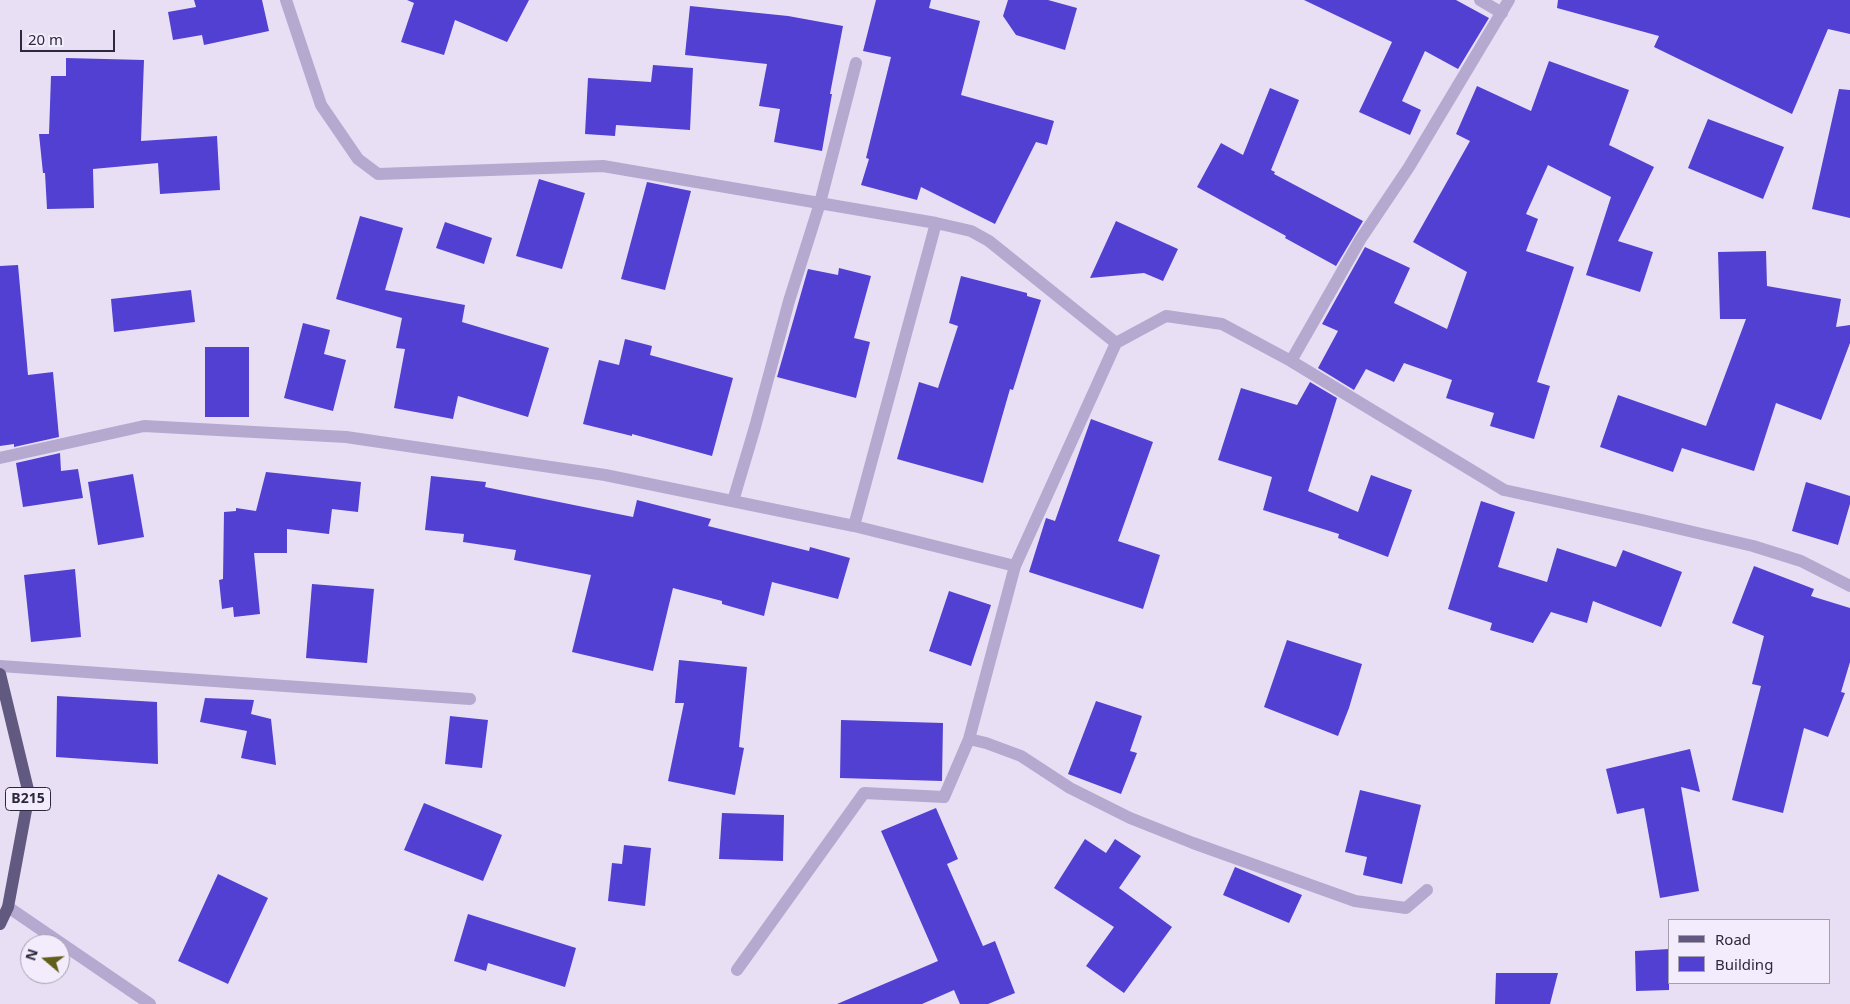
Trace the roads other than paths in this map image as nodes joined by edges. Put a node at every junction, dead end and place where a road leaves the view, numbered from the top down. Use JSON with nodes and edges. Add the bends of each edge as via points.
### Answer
{"nodes":[{"id":1,"x":286,"y":0,"type":"edge"},
{"id":2,"x":1480,"y":0,"type":"edge"},
{"id":3,"x":1509,"y":0,"type":"edge"},
{"id":4,"x":1502,"y":13,"type":"junction"},
{"id":5,"x":856,"y":63,"type":"dead end"},
{"id":6,"x":820,"y":203,"type":"junction"},
{"id":7,"x":936,"y":223,"type":"junction"},
{"id":8,"x":1116,"y":343,"type":"junction"},
{"id":9,"x":1291,"y":361,"type":"junction"},
{"id":10,"x":0,"y":458,"type":"edge"},
{"id":11,"x":733,"y":501,"type":"junction"},
{"id":12,"x":854,"y":526,"type":"junction"},
{"id":13,"x":1015,"y":566,"type":"junction"},
{"id":14,"x":1850,"y":586,"type":"edge"},
{"id":15,"x":0,"y":666,"type":"edge"},
{"id":16,"x":0,"y":674,"type":"edge"},
{"id":17,"x":470,"y":699,"type":"dead end"},
{"id":18,"x":970,"y":740,"type":"junction"},
{"id":19,"x":1427,"y":890,"type":"dead end"},
{"id":20,"x":8,"y":907,"type":"junction"},
{"id":21,"x":0,"y":924,"type":"edge"},
{"id":22,"x":737,"y":970,"type":"dead end"},
{"id":23,"x":150,"y":1004,"type":"edge"}],
"edges":[{"from":1,"to":6,"type":"street","via":[[321,105],[358,159],[378,174],[603,166]]},
{"from":2,"to":4,"type":"street"},
{"from":3,"to":4,"type":"street"},
{"from":4,"to":9,"type":"street","via":[[1409,167],[1360,240]]},
{"from":5,"to":6,"type":"street"},
{"from":6,"to":7,"type":"street"},
{"from":6,"to":11,"type":"street","via":[[788,301]]},
{"from":7,"to":8,"type":"street","via":[[971,231],[989,242]]},
{"from":7,"to":12,"type":"street"},
{"from":8,"to":9,"type":"street","via":[[1166,316],[1222,324]]},
{"from":8,"to":13,"type":"street"},
{"from":9,"to":14,"type":"street","via":[[1504,490],[1753,546],[1801,561]]},
{"from":10,"to":11,"type":"street","via":[[144,426],[346,438],[605,475]]},
{"from":11,"to":12,"type":"street"},
{"from":12,"to":13,"type":"street"},
{"from":13,"to":18,"type":"street"},
{"from":15,"to":17,"type":"street"},
{"from":16,"to":20,"type":"main road","number":"B215","via":[[29,794]]},
{"from":18,"to":19,"type":"street","via":[[1022,756],[1070,788],[1130,818],[1355,901],[1406,908]]},
{"from":18,"to":22,"type":"street","via":[[944,797],[864,793]]},
{"from":20,"to":21,"type":"main road","number":"B215"},
{"from":20,"to":23,"type":"street"}]}
